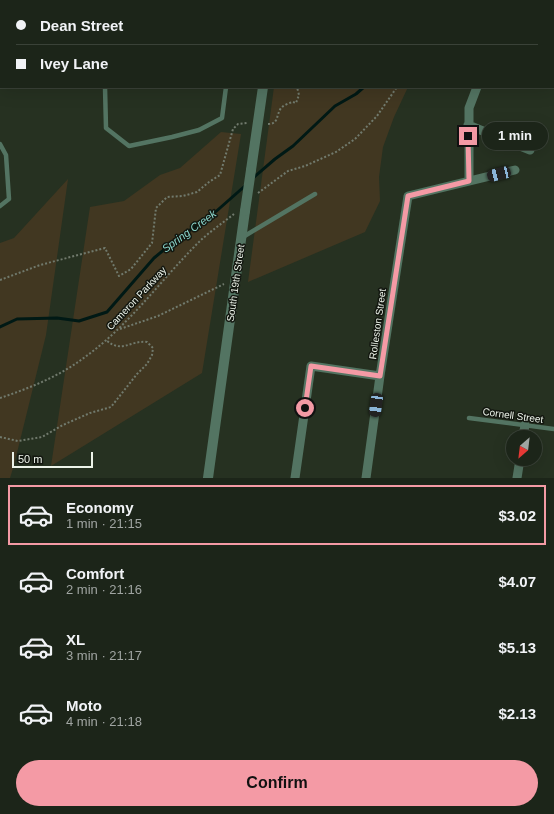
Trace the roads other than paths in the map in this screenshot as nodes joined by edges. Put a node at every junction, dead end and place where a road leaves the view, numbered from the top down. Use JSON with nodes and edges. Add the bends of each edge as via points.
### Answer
{"nodes":[{"id":1,"x":105,"y":88,"type":"edge"},
{"id":2,"x":226,"y":88,"type":"edge"},
{"id":3,"x":262,"y":88,"type":"edge"},
{"id":4,"x":476,"y":88,"type":"edge"},
{"id":5,"x":468,"y":125,"type":"junction"},
{"id":6,"x":0,"y":144,"type":"edge"},
{"id":7,"x":530,"y":150,"type":"dead end"},
{"id":8,"x":515,"y":170,"type":"dead end"},
{"id":9,"x":469,"y":181,"type":"junction"},
{"id":10,"x":315,"y":194,"type":"dead end"},
{"id":11,"x":0,"y":206,"type":"edge"},
{"id":12,"x":241,"y":238,"type":"junction"},
{"id":13,"x":380,"y":376,"type":"junction"},
{"id":14,"x":468,"y":418,"type":"dead end"},
{"id":15,"x":524,"y":425,"type":"junction"},
{"id":16,"x":524,"y":430,"type":"edge"},
{"id":17,"x":554,"y":430,"type":"edge"},
{"id":18,"x":519,"y":466,"type":"edge"},
{"id":19,"x":208,"y":478,"type":"edge"},
{"id":20,"x":296,"y":478,"type":"edge"},
{"id":21,"x":366,"y":478,"type":"edge"},
{"id":22,"x":517,"y":478,"type":"edge"}],
"edges":[{"from":1,"to":2,"type":"lane","via":[[106,128],[129,146],[199,130],[222,118]]},
{"from":3,"to":12,"type":"street","name":"South 19th Street","bridge":true,"via":[[251,170],[240,212]]},
{"from":4,"to":5,"type":"street","via":[[469,108]]},
{"from":5,"to":7,"type":"street"},
{"from":5,"to":9,"type":"street"},
{"from":6,"to":11,"type":"lane","via":[[6,155],[9,199]]},
{"from":8,"to":9,"type":"street"},
{"from":9,"to":13,"type":"street","name":"Rolleston Street","via":[[408,196]]},
{"from":10,"to":12,"type":"lane"},
{"from":12,"to":19,"type":"street","name":"South 19th Street"},
{"from":13,"to":20,"type":"street","via":[[311,366]]},
{"from":13,"to":21,"type":"street","name":"Rolleston Street"},
{"from":14,"to":15,"type":"lane","name":"Cornell Street"},
{"from":15,"to":16,"type":"street"},
{"from":15,"to":17,"type":"lane","name":"Cornell Street"},
{"from":18,"to":22,"type":"street"}]}
